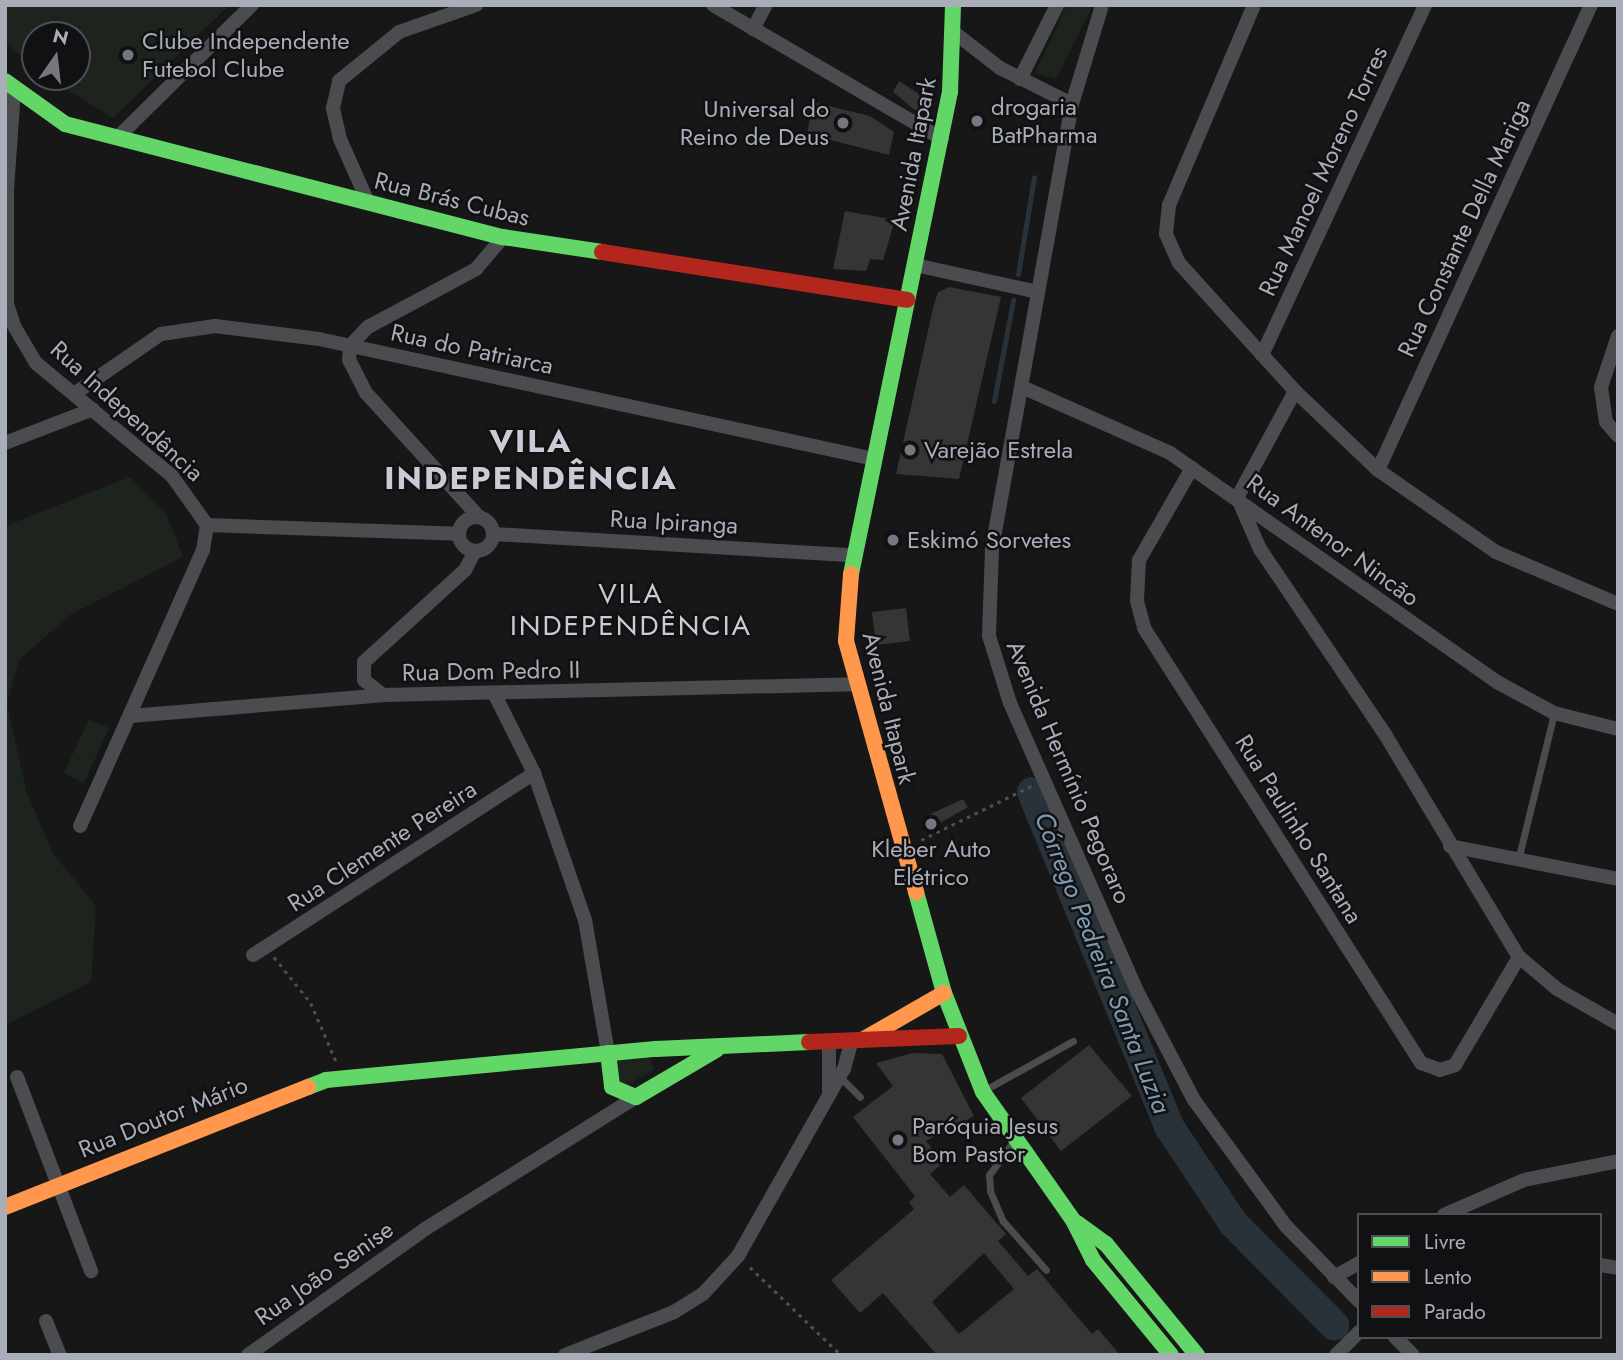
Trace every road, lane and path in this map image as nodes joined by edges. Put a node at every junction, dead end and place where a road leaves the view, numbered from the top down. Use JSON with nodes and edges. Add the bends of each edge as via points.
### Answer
{"nodes":[{"id":1,"x":252,"y":5,"type":"edge"},
{"id":2,"x":476,"y":5,"type":"edge"},
{"id":3,"x":713,"y":5,"type":"edge"},
{"id":4,"x":766,"y":5,"type":"edge"},
{"id":5,"x":953,"y":5,"type":"edge"},
{"id":6,"x":1057,"y":5,"type":"edge"},
{"id":7,"x":1102,"y":5,"type":"edge"},
{"id":8,"x":1254,"y":5,"type":"edge"},
{"id":9,"x":1425,"y":5,"type":"edge"},
{"id":10,"x":1591,"y":5,"type":"edge"},
{"id":11,"x":753,"y":29,"type":"junction"},
{"id":12,"x":956,"y":34,"type":"junction"},
{"id":13,"x":1020,"y":79,"type":"junction"},
{"id":14,"x":9,"y":85,"type":"edge"},
{"id":15,"x":1072,"y":104,"type":"junction"},
{"id":16,"x":117,"y":138,"type":"junction"},
{"id":17,"x":942,"y":139,"type":"junction"},
{"id":18,"x":368,"y":201,"type":"junction"},
{"id":19,"x":503,"y":237,"type":"junction"},
{"id":20,"x":6,"y":250,"type":"edge"},
{"id":21,"x":915,"y":265,"type":"junction"},
{"id":22,"x":1038,"y":292,"type":"junction"},
{"id":23,"x":907,"y":300,"type":"junction"},
{"id":24,"x":1618,"y":337,"type":"edge"},
{"id":25,"x":350,"y":346,"type":"junction"},
{"id":26,"x":1262,"y":355,"type":"junction"},
{"id":27,"x":1022,"y":387,"type":"junction"},
{"id":28,"x":1295,"y":391,"type":"junction"},
{"id":29,"x":74,"y":394,"type":"junction"},
{"id":30,"x":93,"y":409,"type":"junction"},
{"id":31,"x":1618,"y":436,"type":"edge"},
{"id":32,"x":5,"y":443,"type":"edge"},
{"id":33,"x":874,"y":459,"type":"junction"},
{"id":34,"x":1192,"y":468,"type":"junction"},
{"id":35,"x":1378,"y":470,"type":"junction"},
{"id":36,"x":1237,"y":498,"type":"junction"},
{"id":37,"x":479,"y":517,"type":"junction"},
{"id":38,"x":207,"y":525,"type":"junction"},
{"id":39,"x":459,"y":534,"type":"junction"},
{"id":40,"x":494,"y":534,"type":"junction"},
{"id":41,"x":475,"y":551,"type":"junction"},
{"id":42,"x":852,"y":555,"type":"junction"},
{"id":43,"x":1618,"y":604,"type":"edge"},
{"id":44,"x":854,"y":684,"type":"junction"},
{"id":45,"x":383,"y":695,"type":"junction"},
{"id":46,"x":495,"y":695,"type":"junction"},
{"id":47,"x":1554,"y":713,"type":"junction"},
{"id":48,"x":130,"y":716,"type":"junction"},
{"id":49,"x":1618,"y":729,"type":"edge"},
{"id":50,"x":534,"y":773,"type":"junction"},
{"id":51,"x":1048,"y":778,"type":"junction"},
{"id":52,"x":80,"y":826,"type":"dead end"},
{"id":53,"x":1450,"y":846,"type":"junction"},
{"id":54,"x":902,"y":849,"type":"junction"},
{"id":55,"x":1519,"y":856,"type":"junction"},
{"id":56,"x":1618,"y":879,"type":"edge"},
{"id":57,"x":259,"y":952,"type":"joint"},
{"id":58,"x":1519,"y":957,"type":"junction"},
{"id":59,"x":944,"y":993,"type":"junction"},
{"id":60,"x":1618,"y":1024,"type":"edge"},
{"id":61,"x":959,"y":1036,"type":"junction"},
{"id":62,"x":857,"y":1041,"type":"junction"},
{"id":63,"x":1073,"y":1041,"type":"dead end"},
{"id":64,"x":829,"y":1043,"type":"junction"},
{"id":65,"x":656,"y":1049,"type":"junction"},
{"id":66,"x":718,"y":1049,"type":"junction"},
{"id":67,"x":608,"y":1054,"type":"junction"},
{"id":68,"x":840,"y":1076,"type":"junction"},
{"id":69,"x":16,"y":1077,"type":"dead end"},
{"id":70,"x":341,"y":1078,"type":"junction"},
{"id":71,"x":666,"y":1079,"type":"junction"},
{"id":72,"x":612,"y":1087,"type":"junction"},
{"id":73,"x":983,"y":1092,"type":"junction"},
{"id":74,"x":829,"y":1096,"type":"junction"},
{"id":75,"x":636,"y":1097,"type":"junction"},
{"id":76,"x":860,"y":1097,"type":"dead end"},
{"id":77,"x":606,"y":1115,"type":"junction"},
{"id":78,"x":1013,"y":1142,"type":"junction"},
{"id":79,"x":1618,"y":1161,"type":"edge"},
{"id":80,"x":56,"y":1186,"type":"junction"},
{"id":81,"x":5,"y":1207,"type":"edge"},
{"id":82,"x":1449,"y":1213,"type":"edge"},
{"id":83,"x":1073,"y":1220,"type":"junction"},
{"id":84,"x":738,"y":1256,"type":"junction"},
{"id":85,"x":1357,"y":1264,"type":"edge"},
{"id":86,"x":1046,"y":1270,"type":"dead end"},
{"id":87,"x":91,"y":1271,"type":"dead end"},
{"id":88,"x":1334,"y":1277,"type":"junction"},
{"id":89,"x":1357,"y":1299,"type":"edge"},
{"id":90,"x":46,"y":1321,"type":"dead end"},
{"id":91,"x":1357,"y":1334,"type":"edge"},
{"id":92,"x":1397,"y":1339,"type":"edge"},
{"id":93,"x":60,"y":1355,"type":"edge"},
{"id":94,"x":248,"y":1355,"type":"edge"},
{"id":95,"x":565,"y":1355,"type":"edge"},
{"id":96,"x":841,"y":1355,"type":"edge"},
{"id":97,"x":1171,"y":1355,"type":"edge"},
{"id":98,"x":1196,"y":1355,"type":"edge"},
{"id":99,"x":1336,"y":1355,"type":"edge"},
{"id":100,"x":1413,"y":1355,"type":"edge"}],
"edges":[{"from":1,"to":16,"type":"street"},
{"from":2,"to":18,"type":"street","via":[[399,32],[339,81],[333,108],[340,139]]},
{"from":3,"to":11,"type":"street"},
{"from":4,"to":11,"type":"street"},
{"from":5,"to":12,"type":"street","name":"Avenida Itapark"},
{"from":6,"to":13,"type":"street"},
{"from":7,"to":15,"type":"street","name":"Avenida Hermínio Pegoraro"},
{"from":8,"to":26,"type":"street","via":[[1176,186],[1166,234],[1179,263]]},
{"from":9,"to":26,"type":"street","name":"Rua Manoel Moreno Torres"},
{"from":10,"to":35,"type":"street","name":"Rua Constante Della Mariga"},
{"from":11,"to":17,"type":"street"},
{"from":12,"to":13,"type":"street"},
{"from":12,"to":17,"type":"street","name":"Avenida Itapark"},
{"from":13,"to":15,"type":"street"},
{"from":14,"to":16,"type":"street","name":"Rua Brás Cubas","via":[[48,116]]},
{"from":14,"to":20,"type":"street","name":"Rua Independência"},
{"from":15,"to":22,"type":"street","name":"Avenida Hermínio Pegoraro"},
{"from":16,"to":18,"type":"street","name":"Rua Brás Cubas"},
{"from":17,"to":21,"type":"street","name":"Avenida Itapark"},
{"from":18,"to":19,"type":"street","name":"Rua Brás Cubas"},
{"from":19,"to":23,"type":"street","name":"Rua Brás Cubas"},
{"from":19,"to":25,"type":"street","via":[[476,269],[385,316]]},
{"from":20,"to":29,"type":"street","name":"Rua Independência","via":[[7,304],[18,335],[36,362]]},
{"from":21,"to":22,"type":"street"},
{"from":21,"to":23,"type":"street","name":"Avenida Itapark"},
{"from":22,"to":27,"type":"street","name":"Avenida Hermínio Pegoraro"},
{"from":23,"to":33,"type":"street","name":"Avenida Itapark"},
{"from":24,"to":31,"type":"street","via":[[1601,387],[1606,422]]},
{"from":25,"to":29,"type":"street","name":"Rua do Patriarca","via":[[274,332],[189,327],[161,334]]},
{"from":25,"to":33,"type":"street","name":"Rua do Patriarca"},
{"from":25,"to":37,"type":"street","via":[[351,370],[366,393]]},
{"from":26,"to":28,"type":"street"},
{"from":27,"to":34,"type":"street","name":"Rua Antenor Nincão","via":[[1135,435]]},
{"from":27,"to":51,"type":"street","name":"Avenida Hermínio Pegoraro","via":[[992,549],[989,636],[1010,703]]},
{"from":28,"to":35,"type":"street"},
{"from":28,"to":36,"type":"street"},
{"from":29,"to":30,"type":"street","name":"Rua Independência"},
{"from":30,"to":32,"type":"street"},
{"from":30,"to":38,"type":"street","name":"Rua Independência","via":[[172,476]]},
{"from":33,"to":42,"type":"street","name":"Avenida Itapark"},
{"from":34,"to":36,"type":"street","name":"Rua Antenor Nincão"},
{"from":34,"to":58,"type":"street","name":"Rua Paulinho Santana","via":[[1139,560],[1138,601],[1144,628],[1421,1063],[1440,1070],[1455,1065]]},
{"from":35,"to":43,"type":"street","via":[[1496,552]]},
{"from":36,"to":47,"type":"street","name":"Rua Antenor Nincão","via":[[1466,664]]},
{"from":36,"to":53,"type":"street","via":[[1260,549],[1386,736]]},
{"from":37,"to":39,"type":"street","via":[[465,521]]},
{"from":37,"to":40,"type":"street"},
{"from":38,"to":39,"type":"street"},
{"from":38,"to":48,"type":"street","via":[[202,550]]},
{"from":39,"to":41,"type":"street"},
{"from":40,"to":41,"type":"street","via":[[490,545]]},
{"from":40,"to":42,"type":"street","name":"Rua Ipiranga"},
{"from":41,"to":45,"type":"street","via":[[465,570],[364,662],[364,680]]},
{"from":42,"to":44,"type":"street","name":"Avenida Itapark","via":[[845,617]]},
{"from":44,"to":46,"type":"street","name":"Rua Dom Pedro II"},
{"from":44,"to":54,"type":"street","name":"Avenida Itapark"},
{"from":45,"to":46,"type":"street","name":"Rua Dom Pedro II"},
{"from":45,"to":48,"type":"street","name":"Rua Dom Pedro II"},
{"from":46,"to":50,"type":"street"},
{"from":47,"to":49,"type":"street","name":"Rua Antenor Nincão"},
{"from":47,"to":55,"type":"lane"},
{"from":48,"to":52,"type":"street"},
{"from":50,"to":57,"type":"street","name":"Rua Clemente Pereira"},
{"from":50,"to":67,"type":"street","via":[[585,920]]},
{"from":51,"to":54,"type":"path"},
{"from":51,"to":88,"type":"street","name":"Avenida Hermínio Pegoraro","via":[[1138,993],[1194,1100],[1286,1226]]},
{"from":53,"to":55,"type":"street"},
{"from":53,"to":58,"type":"street"},
{"from":54,"to":59,"type":"street","name":"Avenida Itapark"},
{"from":55,"to":56,"type":"street"},
{"from":57,"to":70,"type":"path","via":[[311,1003]]},
{"from":58,"to":60,"type":"street","via":[[1557,989]]},
{"from":59,"to":61,"type":"street","name":"Avenida Itapark"},
{"from":59,"to":62,"type":"street"},
{"from":61,"to":62,"type":"street","name":"Rua Doutor Mário"},
{"from":61,"to":73,"type":"street","name":"Avenida Itapark"},
{"from":62,"to":64,"type":"street","name":"Rua Doutor Mário"},
{"from":62,"to":68,"type":"street"},
{"from":63,"to":73,"type":"lane"},
{"from":64,"to":66,"type":"street","name":"Rua Doutor Mário"},
{"from":64,"to":74,"type":"street"},
{"from":65,"to":66,"type":"street","name":"Rua Doutor Mário"},
{"from":65,"to":67,"type":"street","name":"Rua Doutor Mário"},
{"from":65,"to":71,"type":"street","via":[[669,1062]]},
{"from":66,"to":71,"type":"street"},
{"from":67,"to":70,"type":"street","name":"Rua Doutor Mário"},
{"from":67,"to":72,"type":"street"},
{"from":68,"to":74,"type":"street"},
{"from":68,"to":76,"type":"lane"},
{"from":69,"to":80,"type":"street"},
{"from":70,"to":80,"type":"street","name":"Rua Doutor Mário","via":[[267,1099]]},
{"from":71,"to":75,"type":"street"},
{"from":72,"to":75,"type":"street"},
{"from":72,"to":77,"type":"street"},
{"from":73,"to":78,"type":"street","name":"Avenida Itapark"},
{"from":74,"to":84,"type":"street"},
{"from":75,"to":77,"type":"street","name":"Rua João Senise"},
{"from":77,"to":94,"type":"street","name":"Rua João Senise","via":[[425,1228]]},
{"from":78,"to":83,"type":"street","name":"Avenida Itapark"},
{"from":78,"to":86,"type":"lane","via":[[989,1175],[990,1191],[1003,1221]]},
{"from":79,"to":82,"type":"street","via":[[1514,1184]]},
{"from":80,"to":81,"type":"street","name":"Rua Doutor Mário"},
{"from":80,"to":87,"type":"street"},
{"from":83,"to":97,"type":"street","name":"Avenida Itapark","via":[[1093,1260]]},
{"from":83,"to":98,"type":"street","name":"Avenida Itapark","via":[[1106,1244]]},
{"from":84,"to":95,"type":"street","via":[[703,1294],[674,1312]]},
{"from":84,"to":96,"type":"path"},
{"from":85,"to":88,"type":"street"},
{"from":88,"to":89,"type":"street","name":"Avenida Hermínio Pegoraro"},
{"from":90,"to":93,"type":"street"},
{"from":91,"to":99,"type":"street"},
{"from":92,"to":100,"type":"street"}]}
